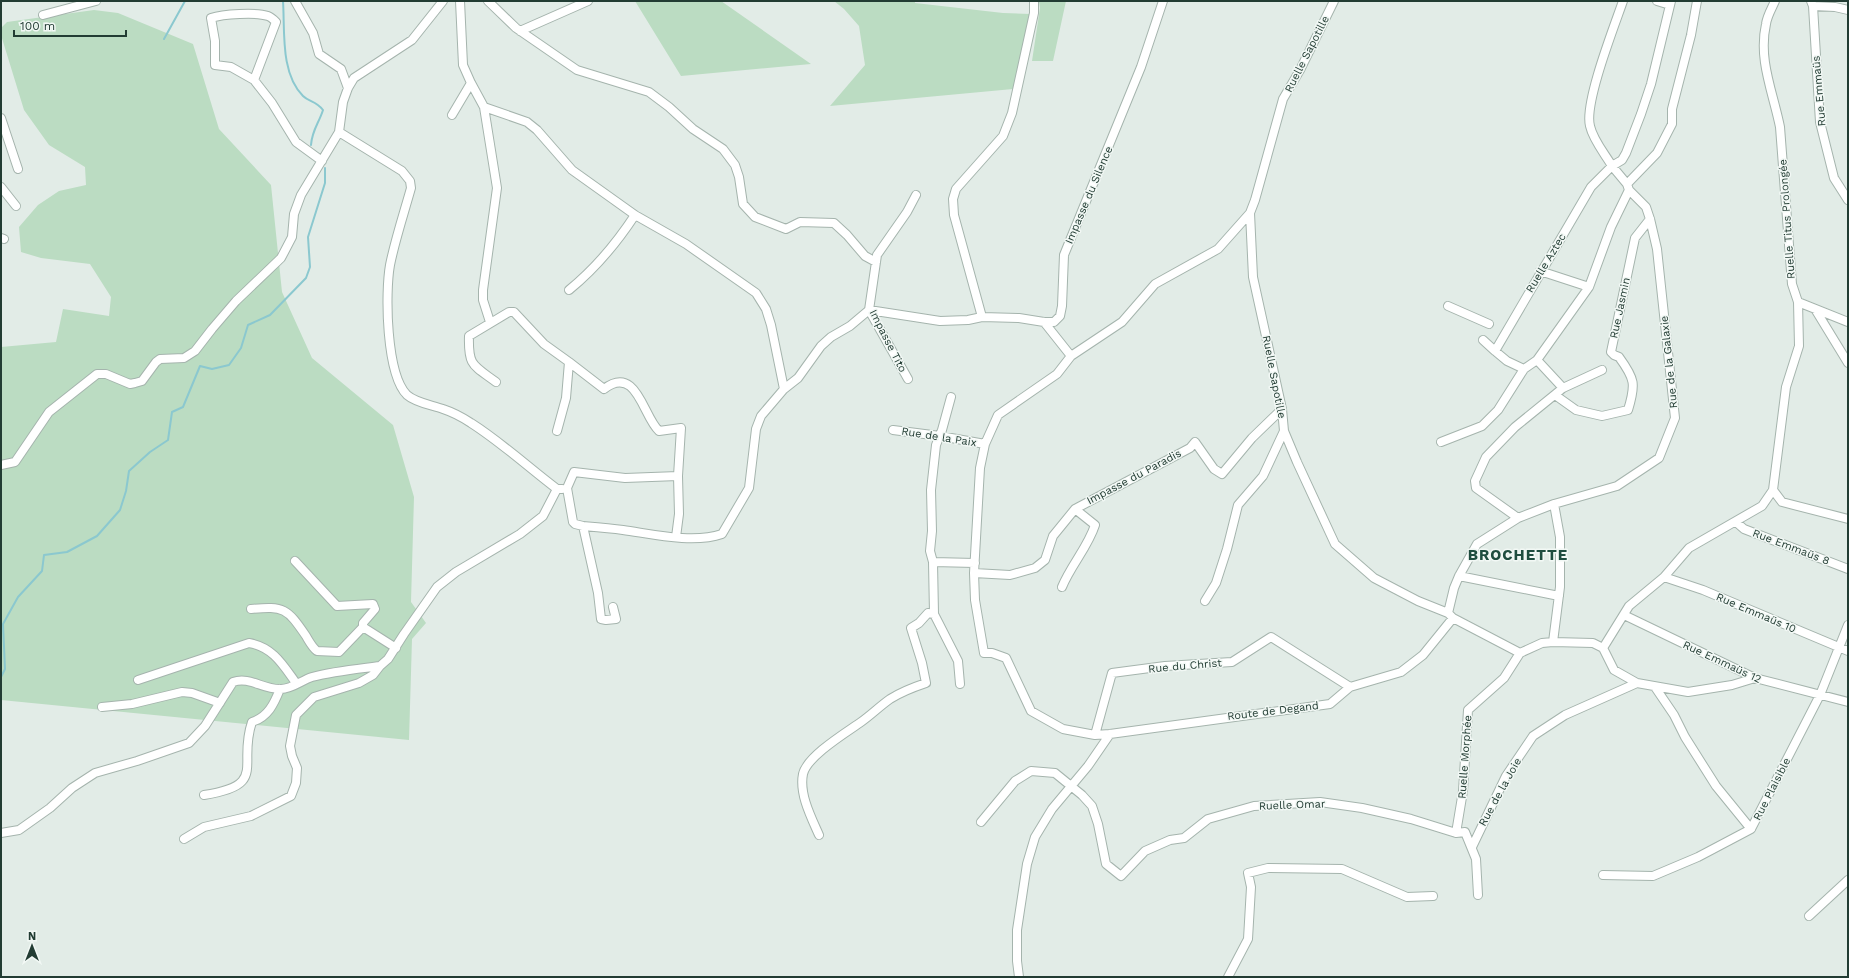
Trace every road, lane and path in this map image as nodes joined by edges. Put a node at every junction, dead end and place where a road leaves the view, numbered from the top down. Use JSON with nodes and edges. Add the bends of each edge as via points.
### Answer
{"nodes":[{"id":1,"x":96,"y":1,"type":"edge"},
{"id":2,"x":295,"y":1,"type":"edge"},
{"id":3,"x":443,"y":1,"type":"edge"},
{"id":4,"x":460,"y":1,"type":"edge"},
{"id":5,"x":488,"y":1,"type":"edge"},
{"id":6,"x":588,"y":1,"type":"edge"},
{"id":7,"x":1034,"y":1,"type":"edge"},
{"id":8,"x":1163,"y":1,"type":"edge"},
{"id":9,"x":1334,"y":1,"type":"edge"},
{"id":10,"x":1622,"y":1,"type":"edge"},
{"id":11,"x":1658,"y":1,"type":"edge"},
{"id":12,"x":1697,"y":1,"type":"edge"},
{"id":13,"x":1775,"y":1,"type":"edge"},
{"id":14,"x":1670,"y":3,"type":"edge"},
{"id":15,"x":1812,"y":3,"type":"edge"},
{"id":16,"x":1848,"y":10,"type":"edge"},
{"id":17,"x":43,"y":15,"type":"dead end"},
{"id":18,"x":520,"y":31,"type":"junction"},
{"id":19,"x":254,"y":80,"type":"junction"},
{"id":20,"x":471,"y":84,"type":"junction"},
{"id":21,"x":348,"y":88,"type":"junction"},
{"id":22,"x":484,"y":107,"type":"junction"},
{"id":23,"x":452,"y":115,"type":"dead end"},
{"id":24,"x":1,"y":118,"type":"edge"},
{"id":25,"x":339,"y":132,"type":"junction"},
{"id":26,"x":322,"y":161,"type":"junction"},
{"id":27,"x":1612,"y":166,"type":"junction"},
{"id":28,"x":18,"y":169,"type":"dead end"},
{"id":29,"x":1,"y":187,"type":"edge"},
{"id":30,"x":1628,"y":187,"type":"junction"},
{"id":31,"x":916,"y":195,"type":"dead end"},
{"id":32,"x":1848,"y":200,"type":"edge"},
{"id":33,"x":16,"y":206,"type":"dead end"},
{"id":34,"x":1250,"y":213,"type":"junction"},
{"id":35,"x":636,"y":215,"type":"junction"},
{"id":36,"x":1650,"y":219,"type":"junction"},
{"id":37,"x":876,"y":262,"type":"junction"},
{"id":38,"x":1540,"y":272,"type":"junction"},
{"id":39,"x":1590,"y":287,"type":"junction"},
{"id":40,"x":569,"y":290,"type":"dead end"},
{"id":41,"x":1798,"y":302,"type":"junction"},
{"id":42,"x":1448,"y":306,"type":"dead end"},
{"id":43,"x":869,"y":310,"type":"junction"},
{"id":44,"x":1815,"y":310,"type":"junction"},
{"id":45,"x":982,"y":317,"type":"junction"},
{"id":46,"x":490,"y":322,"type":"junction"},
{"id":47,"x":1044,"y":322,"type":"junction"},
{"id":48,"x":1848,"y":322,"type":"edge"},
{"id":49,"x":1489,"y":324,"type":"dead end"},
{"id":50,"x":1482,"y":340,"type":"dead end"},
{"id":51,"x":1495,"y":351,"type":"junction"},
{"id":52,"x":1071,"y":356,"type":"junction"},
{"id":53,"x":1537,"y":360,"type":"junction"},
{"id":54,"x":569,"y":362,"type":"junction"},
{"id":55,"x":1848,"y":363,"type":"edge"},
{"id":56,"x":1524,"y":369,"type":"junction"},
{"id":57,"x":1602,"y":370,"type":"dead end"},
{"id":58,"x":908,"y":379,"type":"dead end"},
{"id":59,"x":496,"y":382,"type":"dead end"},
{"id":60,"x":1563,"y":388,"type":"junction"},
{"id":61,"x":784,"y":389,"type":"junction"},
{"id":62,"x":1555,"y":395,"type":"junction"},
{"id":63,"x":951,"y":397,"type":"dead end"},
{"id":64,"x":1282,"y":409,"type":"junction"},
{"id":65,"x":557,"y":430,"type":"dead end"},
{"id":66,"x":894,"y":430,"type":"dead end"},
{"id":67,"x":1284,"y":431,"type":"junction"},
{"id":68,"x":940,"y":436,"type":"junction"},
{"id":69,"x":1441,"y":442,"type":"dead end"},
{"id":70,"x":985,"y":444,"type":"junction"},
{"id":71,"x":1,"y":465,"type":"edge"},
{"id":72,"x":678,"y":476,"type":"junction"},
{"id":73,"x":567,"y":488,"type":"junction"},
{"id":74,"x":557,"y":489,"type":"junction"},
{"id":75,"x":1773,"y":490,"type":"junction"},
{"id":76,"x":1554,"y":504,"type":"junction"},
{"id":77,"x":1075,"y":509,"type":"junction"},
{"id":78,"x":1518,"y":518,"type":"junction"},
{"id":79,"x":1848,"y":519,"type":"edge"},
{"id":80,"x":1736,"y":522,"type":"junction"},
{"id":81,"x":583,"y":526,"type":"junction"},
{"id":82,"x":676,"y":536,"type":"junction"},
{"id":83,"x":295,"y":561,"type":"dead end"},
{"id":84,"x":933,"y":562,"type":"junction"},
{"id":85,"x":975,"y":563,"type":"junction"},
{"id":86,"x":1848,"y":569,"type":"edge"},
{"id":87,"x":974,"y":573,"type":"junction"},
{"id":88,"x":1459,"y":576,"type":"junction"},
{"id":89,"x":1664,"y":576,"type":"junction"},
{"id":90,"x":1062,"y":587,"type":"dead end"},
{"id":91,"x":1559,"y":596,"type":"junction"},
{"id":92,"x":1205,"y":602,"type":"dead end"},
{"id":93,"x":613,"y":607,"type":"dead end"},
{"id":94,"x":251,"y":609,"type":"dead end"},
{"id":95,"x":934,"y":614,"type":"junction"},
{"id":96,"x":1451,"y":615,"type":"junction"},
{"id":97,"x":1624,"y":615,"type":"junction"},
{"id":98,"x":1848,"y":625,"type":"edge"},
{"id":99,"x":363,"y":628,"type":"junction"},
{"id":100,"x":1553,"y":642,"type":"junction"},
{"id":101,"x":396,"y":648,"type":"junction"},
{"id":102,"x":1603,"y":648,"type":"junction"},
{"id":103,"x":1839,"y":648,"type":"junction"},
{"id":104,"x":1848,"y":651,"type":"edge"},
{"id":105,"x":1520,"y":653,"type":"junction"},
{"id":106,"x":380,"y":666,"type":"junction"},
{"id":107,"x":1755,"y":678,"type":"junction"},
{"id":108,"x":138,"y":680,"type":"dead end"},
{"id":109,"x":296,"y":683,"type":"junction"},
{"id":110,"x":1637,"y":683,"type":"junction"},
{"id":111,"x":960,"y":684,"type":"dead end"},
{"id":112,"x":1350,"y":687,"type":"junction"},
{"id":113,"x":1655,"y":687,"type":"junction"},
{"id":114,"x":280,"y":689,"type":"junction"},
{"id":115,"x":1820,"y":695,"type":"junction"},
{"id":116,"x":1848,"y":702,"type":"edge"},
{"id":117,"x":220,"y":703,"type":"junction"},
{"id":118,"x":102,"y":707,"type":"dead end"},
{"id":119,"x":1110,"y":734,"type":"junction"},
{"id":120,"x":1095,"y":735,"type":"junction"},
{"id":121,"x":1072,"y":786,"type":"junction"},
{"id":122,"x":204,"y":795,"type":"dead end"},
{"id":123,"x":981,"y":822,"type":"dead end"},
{"id":124,"x":1751,"y":829,"type":"junction"},
{"id":125,"x":1,"y":833,"type":"edge"},
{"id":126,"x":1456,"y":833,"type":"junction"},
{"id":127,"x":819,"y":835,"type":"dead end"},
{"id":128,"x":184,"y":839,"type":"dead end"},
{"id":129,"x":1472,"y":847,"type":"junction"},
{"id":130,"x":1603,"y":875,"type":"dead end"},
{"id":131,"x":1848,"y":880,"type":"edge"},
{"id":132,"x":1478,"y":895,"type":"dead end"},
{"id":133,"x":1433,"y":896,"type":"dead end"},
{"id":134,"x":1809,"y":916,"type":"dead end"},
{"id":135,"x":1019,"y":977,"type":"edge"},
{"id":136,"x":1228,"y":977,"type":"edge"}],
"edges":[{"from":1,"to":17,"type":"street"},
{"from":2,"to":21,"type":"street","via":[[313,33],[319,54],[341,69]]},
{"from":3,"to":21,"type":"street","via":[[412,40],[354,78]]},
{"from":4,"to":20,"type":"street","via":[[463,65]]},
{"from":5,"to":18,"type":"street"},
{"from":6,"to":18,"type":"street"},
{"from":7,"to":45,"type":"street","via":[[1034,13],[1012,113],[1003,136],[956,190],[954,198],[954,215]]},
{"from":8,"to":47,"type":"street","name":"Impasse du Silence","via":[[1141,67],[1064,255],[1060,316],[1054,322]]},
{"from":9,"to":34,"type":"street","name":"Ruelle Sapotille","via":[[1300,70],[1283,98]]},
{"from":10,"to":27,"type":"street","name":"Rue de la Galaxie","via":[[1594,85],[1589,124]]},
{"from":11,"to":14,"type":"street"},
{"from":12,"to":30,"type":"street","via":[[1672,109],[1672,124],[1657,153]]},
{"from":13,"to":41,"type":"street","name":"Ruelle Titus Prolongée","via":[[1766,23],[1763,59],[1780,127],[1792,284]]},
{"from":14,"to":27,"type":"street","name":"Ruelle Aztec","via":[[1651,84],[1641,114],[1626,153],[1622,160]]},
{"from":15,"to":16,"type":"street"},
{"from":15,"to":32,"type":"street","name":"Rue Emmaüs","via":[[1820,122],[1834,178]]},
{"from":18,"to":37,"type":"street","via":[[577,70],[649,92],[693,129],[723,149],[735,165],[743,204],[755,217],[786,229],[800,222],[834,223],[865,256]]},
{"from":19,"to":19,"type":"street","via":[[231,67],[215,66],[215,41],[211,18],[220,15],[254,15],[268,16],[276,22]]},
{"from":19,"to":26,"type":"street","via":[[272,103],[296,142]]},
{"from":20,"to":22,"type":"street"},
{"from":20,"to":23,"type":"street"},
{"from":21,"to":25,"type":"street","via":[[343,102]]},
{"from":22,"to":35,"type":"street","via":[[527,122],[572,170]]},
{"from":22,"to":46,"type":"street","via":[[497,188],[483,290],[483,300]]},
{"from":24,"to":28,"type":"street"},
{"from":25,"to":26,"type":"street"},
{"from":25,"to":74,"type":"street","via":[[402,172],[410,181],[390,264],[388,298],[391,353],[399,384],[414,400],[446,410],[470,422]]},
{"from":26,"to":71,"type":"street","via":[[301,195],[294,214],[292,237],[281,258],[236,301],[195,351],[184,358],[160,359],[142,381],[135,383],[130,384],[106,374],[97,374],[49,412],[14,462]]},
{"from":27,"to":30,"type":"street","name":"Rue de la Galaxie"},
{"from":27,"to":38,"type":"street","name":"Ruelle Aztec","via":[[1591,187]]},
{"from":29,"to":33,"type":"street"},
{"from":30,"to":36,"type":"street","name":"Rue de la Galaxie","via":[[1646,207]]},
{"from":30,"to":39,"type":"street"},
{"from":31,"to":37,"type":"street","name":"Impasse Tito"},
{"from":34,"to":52,"type":"street","via":[[1218,249],[1155,284],[1122,322]]},
{"from":34,"to":64,"type":"street","name":"Ruelle Sapotille","via":[[1253,277]]},
{"from":35,"to":40,"type":"street","via":[[590,274]]},
{"from":35,"to":61,"type":"street","via":[[686,244],[756,294],[766,309],[771,325]]},
{"from":36,"to":62,"type":"street","name":"Rue Jasmin","via":[[1635,238],[1611,352],[1619,357],[1630,372],[1635,390],[1628,410],[1602,416],[1576,410]]},
{"from":36,"to":76,"type":"street","name":"Rue de la Galaxie","via":[[1657,249],[1675,418],[1659,458],[1617,486]]},
{"from":37,"to":43,"type":"street","name":"Impasse Tito"},
{"from":38,"to":39,"type":"street"},
{"from":38,"to":51,"type":"street","name":"Ruelle Aztec"},
{"from":39,"to":53,"type":"street"},
{"from":41,"to":44,"type":"street"},
{"from":41,"to":75,"type":"street","name":"Ruelle Titus Prolongée","via":[[1799,346],[1786,387]]},
{"from":42,"to":49,"type":"street"},
{"from":43,"to":45,"type":"street","via":[[940,321]]},
{"from":43,"to":58,"type":"street","name":"Impasse Tito"},
{"from":43,"to":61,"type":"street","via":[[821,346],[798,378]]},
{"from":44,"to":48,"type":"street"},
{"from":44,"to":55,"type":"street"},
{"from":45,"to":47,"type":"street"},
{"from":46,"to":54,"type":"street","via":[[514,312],[544,344]]},
{"from":46,"to":59,"type":"street","via":[[469,336],[468,351],[472,364]]},
{"from":47,"to":52,"type":"street"},
{"from":50,"to":51,"type":"street"},
{"from":51,"to":56,"type":"street","via":[[1507,361]]},
{"from":52,"to":70,"type":"street","via":[[1057,374],[998,415]]},
{"from":53,"to":56,"type":"street"},
{"from":53,"to":60,"type":"street"},
{"from":54,"to":65,"type":"street","via":[[566,398]]},
{"from":54,"to":72,"type":"street","via":[[604,389],[616,382],[630,386],[659,431],[681,428]]},
{"from":56,"to":69,"type":"street","via":[[1498,410],[1482,426]]},
{"from":57,"to":60,"type":"street"},
{"from":60,"to":62,"type":"street"},
{"from":61,"to":82,"type":"street","via":[[758,422],[748,488],[726,529],[722,534],[715,536]]},
{"from":62,"to":78,"type":"street","via":[[1515,427],[1486,457],[1475,481],[1476,488]]},
{"from":63,"to":68,"type":"street"},
{"from":64,"to":67,"type":"street","name":"Ruelle Sapotille"},
{"from":64,"to":77,"type":"street","name":"Impasse du Paradis","via":[[1252,438],[1222,474],[1214,469],[1196,442],[1190,448]]},
{"from":66,"to":68,"type":"street","name":"Rue de la Paix"},
{"from":67,"to":92,"type":"street","via":[[1263,476],[1238,505],[1216,583]]},
{"from":67,"to":96,"type":"street","name":"Ruelle Sapotille","via":[[1336,544],[1374,578]]},
{"from":68,"to":70,"type":"street","name":"Rue de la Paix"},
{"from":68,"to":84,"type":"street","via":[[936,445],[931,490],[930,551]]},
{"from":70,"to":85,"type":"street","via":[[980,468]]},
{"from":72,"to":73,"type":"street","via":[[625,478],[574,472]]},
{"from":72,"to":82,"type":"street","via":[[679,514]]},
{"from":73,"to":74,"type":"street"},
{"from":73,"to":81,"type":"street","via":[[573,522]]},
{"from":74,"to":101,"type":"street","via":[[543,516],[520,534],[456,572],[437,587]]},
{"from":75,"to":79,"type":"street","via":[[1782,502]]},
{"from":75,"to":80,"type":"street","name":"Ruelle Titus Prolongée","via":[[1762,506]]},
{"from":76,"to":78,"type":"street","name":"Rue de la Galaxie"},
{"from":76,"to":91,"type":"street","via":[[1560,537]]},
{"from":77,"to":87,"type":"street","name":"Impasse du Paradis","via":[[1053,536],[1045,560],[1035,568],[1010,575]]},
{"from":77,"to":90,"type":"street","via":[[1095,525]]},
{"from":78,"to":88,"type":"street","name":"Rue de la Galaxie","via":[[1477,544]]},
{"from":80,"to":86,"type":"street","name":"Rue Emmaüs 8","via":[[1744,529]]},
{"from":80,"to":89,"type":"street","name":"Ruelle Titus Prolongée","via":[[1689,548]]},
{"from":81,"to":82,"type":"street"},
{"from":81,"to":93,"type":"street","via":[[601,618],[616,619]]},
{"from":83,"to":99,"type":"street","via":[[337,606],[373,604],[375,609]]},
{"from":84,"to":85,"type":"street"},
{"from":84,"to":95,"type":"street"},
{"from":85,"to":87,"type":"street"},
{"from":87,"to":120,"type":"street","name":"Route de Degand","via":[[975,600],[984,653],[1006,658],[1031,711],[1063,729]]},
{"from":88,"to":91,"type":"street"},
{"from":88,"to":96,"type":"street","name":"Rue de la Galaxie","via":[[1454,588]]},
{"from":89,"to":97,"type":"street","name":"Ruelle Titus Prolongée","via":[[1629,606]]},
{"from":89,"to":103,"type":"street","name":"Rue Emmaüs 10","via":[[1704,590]]},
{"from":91,"to":100,"type":"street"},
{"from":94,"to":99,"type":"street","via":[[281,609],[293,617],[314,648],[322,651],[339,652]]},
{"from":95,"to":111,"type":"street","via":[[958,661]]},
{"from":95,"to":127,"type":"street","via":[[928,613],[911,628],[926,683],[890,699],[862,722],[838,737],[810,762],[803,772],[805,799]]},
{"from":96,"to":105,"type":"street","name":"Ruelle Sapotille"},
{"from":96,"to":112,"type":"street","name":"Route de Degand","via":[[1423,654],[1401,672]]},
{"from":97,"to":102,"type":"street","name":"Ruelle Titus Prolongée"},
{"from":97,"to":107,"type":"street","name":"Rue Emmaüs 12"},
{"from":98,"to":103,"type":"street","name":"Rue Plaisible"},
{"from":99,"to":101,"type":"street"},
{"from":100,"to":102,"type":"street","via":[[1593,643]]},
{"from":100,"to":105,"type":"street"},
{"from":101,"to":106,"type":"street"},
{"from":102,"to":110,"type":"street","via":[[1614,670]]},
{"from":103,"to":104,"type":"street","name":"Rue Emmaüs 10"},
{"from":103,"to":115,"type":"street","name":"Rue Plaisible"},
{"from":105,"to":126,"type":"street","name":"Ruelle Morphée","via":[[1504,678],[1468,710],[1464,792]]},
{"from":106,"to":109,"type":"street","via":[[312,677]]},
{"from":106,"to":128,"type":"street","via":[[373,675],[359,683],[314,697],[296,715],[290,746],[297,768],[296,783],[291,796],[251,816],[209,825]]},
{"from":107,"to":113,"type":"street","via":[[1732,686],[1688,692]]},
{"from":107,"to":115,"type":"street","name":"Rue Emmaüs 12"},
{"from":108,"to":109,"type":"street","via":[[249,643],[266,648],[277,657]]},
{"from":109,"to":114,"type":"street","via":[[286,689]]},
{"from":110,"to":113,"type":"street"},
{"from":110,"to":129,"type":"street","name":"Rue de la Joie","via":[[1565,715],[1533,736],[1506,776]]},
{"from":112,"to":119,"type":"street","name":"Route de Degand","via":[[1330,704]]},
{"from":112,"to":120,"type":"street","name":"Rue du Christ","via":[[1271,637],[1232,662],[1165,666],[1112,673]]},
{"from":113,"to":124,"type":"street","via":[[1716,786]]},
{"from":114,"to":117,"type":"street","via":[[240,679],[233,682]]},
{"from":114,"to":122,"type":"street","via":[[264,716],[252,722],[247,774],[244,779],[236,787],[224,792]]},
{"from":115,"to":116,"type":"street","name":"Rue Emmaüs 12"},
{"from":115,"to":124,"type":"street","name":"Rue Plaisible"},
{"from":117,"to":118,"type":"street","via":[[182,692],[132,704]]},
{"from":117,"to":125,"type":"street","via":[[206,726],[190,743],[95,774],[72,788],[50,808],[19,830]]},
{"from":119,"to":120,"type":"street","name":"Route de Degand"},
{"from":119,"to":121,"type":"street"},
{"from":121,"to":123,"type":"street","via":[[1055,773],[1031,771],[1015,781]]},
{"from":121,"to":126,"type":"street","name":"Ruelle Omar","via":[[1092,806],[1106,864],[1121,876],[1145,851],[1170,840],[1184,838],[1208,819],[1254,806],[1320,802],[1411,819]]},
{"from":121,"to":135,"type":"street","via":[[1052,809],[1035,837],[1027,864],[1017,930],[1016,961]]},
{"from":124,"to":130,"type":"street","name":"Rue Plaisible","via":[[1698,857],[1653,876]]},
{"from":126,"to":129,"type":"street","name":"Ruelle Omar","via":[[1466,832]]},
{"from":129,"to":132,"type":"street","name":"Ruelle Omar","via":[[1476,859]]},
{"from":131,"to":134,"type":"street"},
{"from":133,"to":136,"type":"street","via":[[1407,897],[1342,869],[1268,868],[1248,873],[1251,887],[1248,939]]}]}
